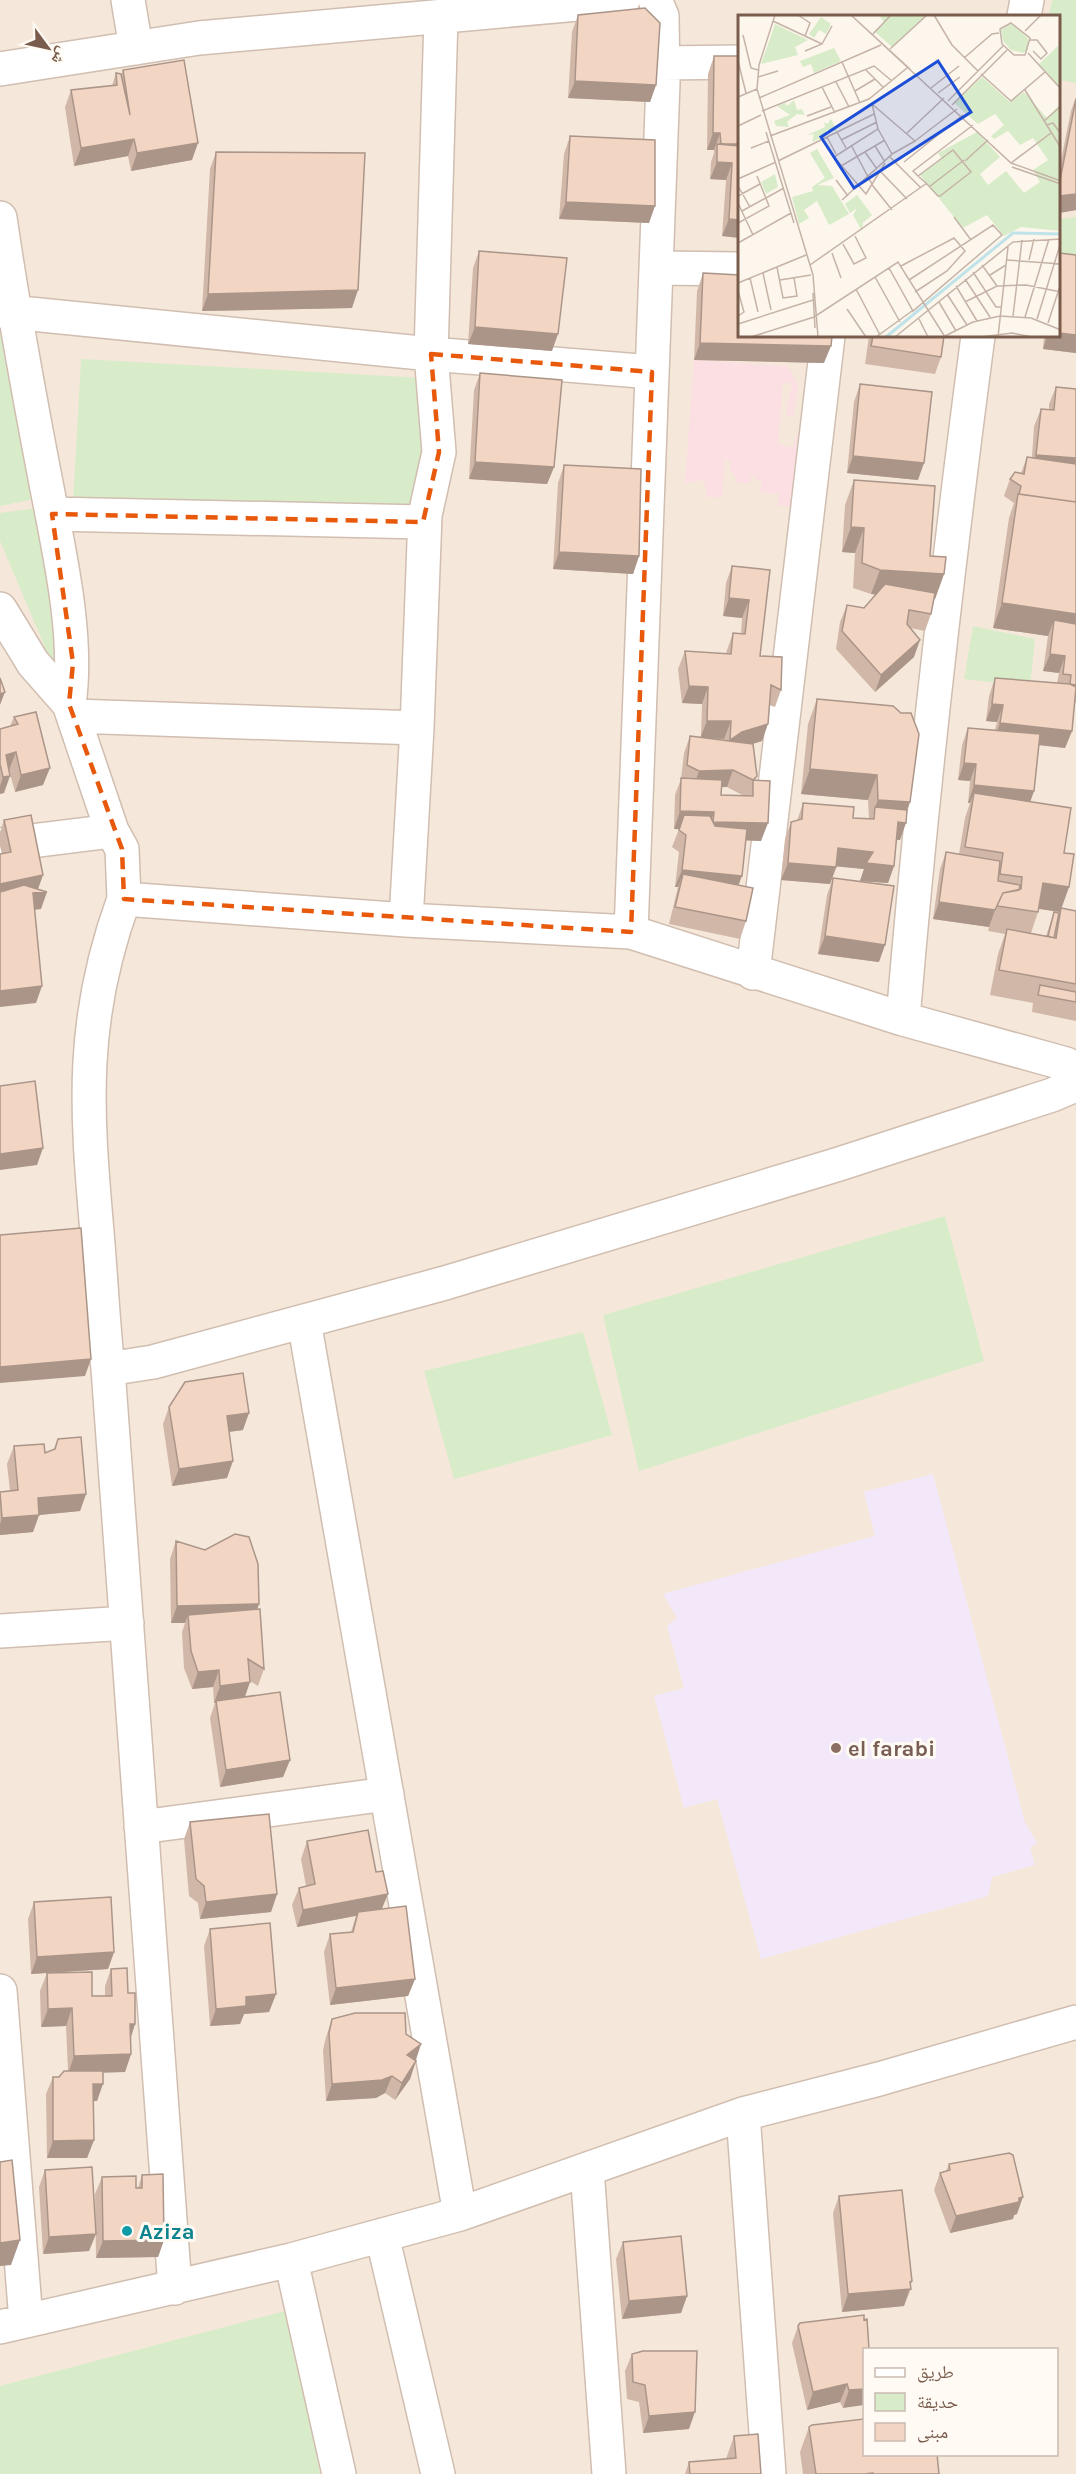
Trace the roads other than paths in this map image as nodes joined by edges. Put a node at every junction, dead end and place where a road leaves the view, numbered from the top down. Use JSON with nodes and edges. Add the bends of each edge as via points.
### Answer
{"nodes":[{"id":1,"x":128,"y":0,"type":"edge"},
{"id":2,"x":622,"y":0,"type":"edge"},
{"id":3,"x":654,"y":0,"type":"edge"},
{"id":4,"x":1027,"y":0,"type":"edge"},
{"id":5,"x":1024,"y":15,"type":"edge"},
{"id":6,"x":441,"y":16,"type":"junction"},
{"id":7,"x":136,"y":48,"type":"junction"},
{"id":8,"x":663,"y":63,"type":"junction"},
{"id":9,"x":738,"y":63,"type":"edge"},
{"id":10,"x":0,"y":69,"type":"edge"},
{"id":11,"x":0,"y":218,"type":"edge"},
{"id":12,"x":656,"y":268,"type":"junction"},
{"id":13,"x":738,"y":269,"type":"edge"},
{"id":14,"x":7,"y":312,"type":"edge"},
{"id":15,"x":828,"y":338,"type":"edge"},
{"id":16,"x":978,"y":338,"type":"edge"},
{"id":17,"x":432,"y":354,"type":"junction"},
{"id":18,"x":652,"y":372,"type":"junction"},
{"id":19,"x":52,"y":514,"type":"junction"},
{"id":20,"x":424,"y":522,"type":"junction"},
{"id":21,"x":0,"y":609,"type":"edge"},
{"id":22,"x":71,"y":710,"type":"junction"},
{"id":23,"x":417,"y":728,"type":"junction"},
{"id":24,"x":112,"y":831,"type":"junction"},
{"id":25,"x":0,"y":845,"type":"edge"},
{"id":26,"x":124,"y":898,"type":"junction"},
{"id":27,"x":406,"y":920,"type":"junction"},
{"id":28,"x":631,"y":932,"type":"junction"},
{"id":29,"x":753,"y":973,"type":"junction"},
{"id":30,"x":903,"y":1019,"type":"junction"},
{"id":31,"x":1076,"y":1073,"type":"edge"},
{"id":32,"x":1076,"y":1079,"type":"edge"},
{"id":33,"x":304,"y":1321,"type":"junction"},
{"id":34,"x":108,"y":1369,"type":"junction"},
{"id":35,"x":127,"y":1623,"type":"junction"},
{"id":36,"x":0,"y":1631,"type":"edge"},
{"id":37,"x":387,"y":1794,"type":"junction"},
{"id":38,"x":141,"y":1827,"type":"junction"},
{"id":39,"x":0,"y":1991,"type":"edge"},
{"id":40,"x":1076,"y":2022,"type":"edge"},
{"id":41,"x":743,"y":2114,"type":"junction"},
{"id":42,"x":587,"y":2169,"type":"junction"},
{"id":43,"x":460,"y":2214,"type":"junction"},
{"id":44,"x":382,"y":2235,"type":"junction"},
{"id":45,"x":291,"y":2260,"type":"junction"},
{"id":46,"x":175,"y":2288,"type":"junction"},
{"id":47,"x":13,"y":2324,"type":"edge"},
{"id":48,"x":339,"y":2474,"type":"edge"},
{"id":49,"x":438,"y":2474,"type":"edge"},
{"id":50,"x":609,"y":2474,"type":"edge"},
{"id":51,"x":769,"y":2474,"type":"edge"}],
"edges":[{"from":1,"to":7,"type":"street"},
{"from":2,"to":6,"type":"street"},
{"from":3,"to":8,"type":"street","via":[[662,16]]},
{"from":4,"to":5,"type":"street"},
{"from":6,"to":7,"type":"street","via":[[330,24]]},
{"from":6,"to":17,"type":"street"},
{"from":7,"to":10,"type":"street"},
{"from":8,"to":9,"type":"street"},
{"from":8,"to":12,"type":"street"},
{"from":11,"to":14,"type":"street"},
{"from":12,"to":13,"type":"street"},
{"from":12,"to":18,"type":"street"},
{"from":14,"to":17,"type":"street"},
{"from":14,"to":19,"type":"street"},
{"from":15,"to":29,"type":"street"},
{"from":16,"to":30,"type":"street","via":[[933,708]]},
{"from":17,"to":18,"type":"street"},
{"from":17,"to":20,"type":"street","via":[[439,452]]},
{"from":18,"to":28,"type":"street"},
{"from":19,"to":20,"type":"street"},
{"from":19,"to":22,"type":"street","via":[[73,663]]},
{"from":20,"to":23,"type":"street"},
{"from":21,"to":22,"type":"street","via":[[33,663]]},
{"from":22,"to":23,"type":"street"},
{"from":22,"to":24,"type":"street"},
{"from":23,"to":27,"type":"street"},
{"from":24,"to":25,"type":"street"},
{"from":24,"to":26,"type":"street","via":[[122,849]]},
{"from":26,"to":27,"type":"street"},
{"from":26,"to":34,"type":"street","via":[[107,945],[96,993],[88,1060],[87,1116]]},
{"from":27,"to":28,"type":"street"},
{"from":28,"to":29,"type":"street"},
{"from":29,"to":30,"type":"street"},
{"from":30,"to":31,"type":"street","via":[[1066,1064]]},
{"from":32,"to":33,"type":"street","via":[[1073,1086],[1052,1095],[836,1165],[445,1283]]},
{"from":33,"to":34,"type":"street","via":[[153,1362]]},
{"from":33,"to":37,"type":"street"},
{"from":34,"to":35,"type":"street"},
{"from":35,"to":36,"type":"street"},
{"from":35,"to":38,"type":"street"},
{"from":37,"to":38,"type":"street"},
{"from":37,"to":43,"type":"street"},
{"from":38,"to":46,"type":"street"},
{"from":39,"to":47,"type":"street"},
{"from":40,"to":41,"type":"street"},
{"from":41,"to":42,"type":"street"},
{"from":41,"to":51,"type":"street"},
{"from":42,"to":43,"type":"street"},
{"from":42,"to":50,"type":"street"},
{"from":43,"to":44,"type":"street"},
{"from":44,"to":45,"type":"street"},
{"from":44,"to":49,"type":"street"},
{"from":45,"to":46,"type":"street"},
{"from":45,"to":48,"type":"street"},
{"from":46,"to":47,"type":"street"}]}
